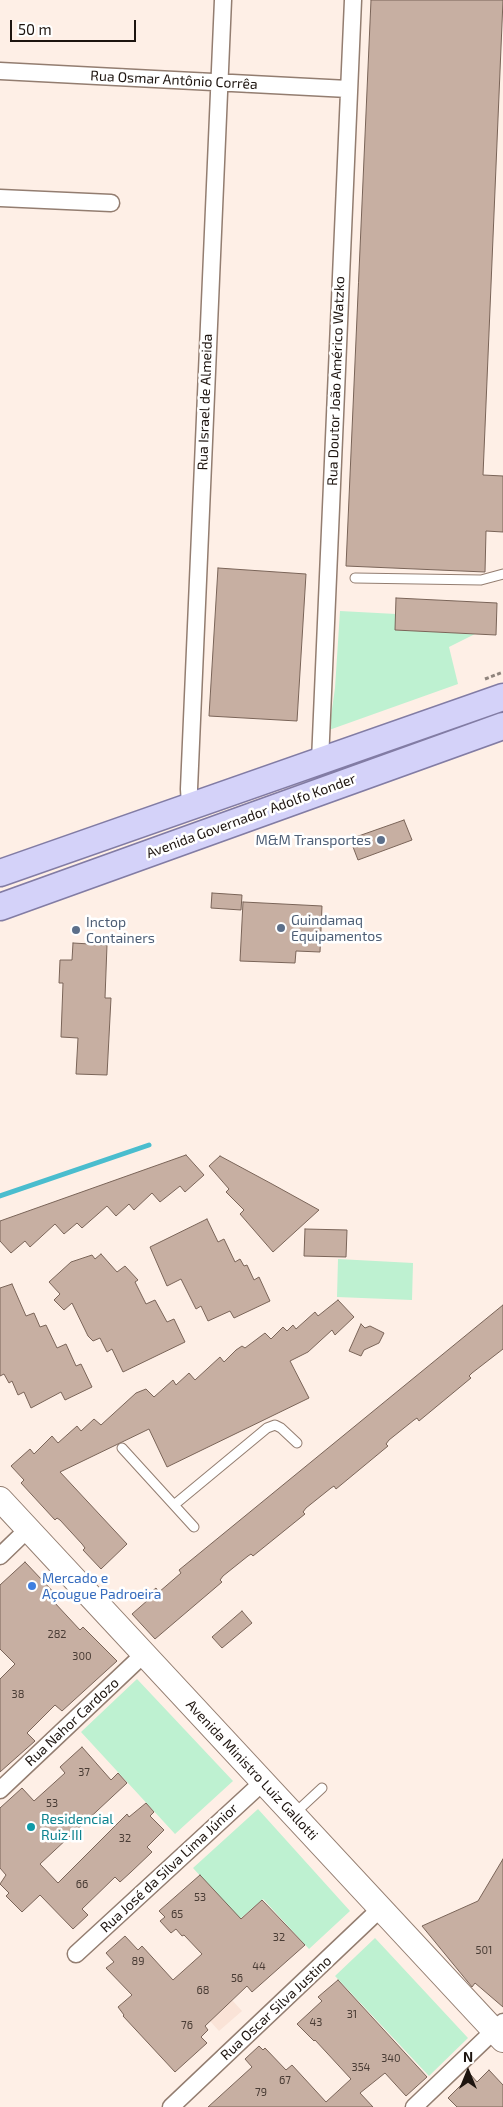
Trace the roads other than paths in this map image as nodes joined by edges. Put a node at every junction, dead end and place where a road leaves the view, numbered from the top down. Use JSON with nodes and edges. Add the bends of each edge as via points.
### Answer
{"nodes":[{"id":1,"x":223,"y":0,"type":"edge"},
{"id":2,"x":353,"y":0,"type":"edge"},
{"id":3,"x":0,"y":72,"type":"edge"},
{"id":4,"x":219,"y":83,"type":"junction"},
{"id":5,"x":348,"y":89,"type":"junction"},
{"id":6,"x":0,"y":198,"type":"edge"},
{"id":7,"x":111,"y":203,"type":"dead end"},
{"id":8,"x":503,"y":574,"type":"edge"},
{"id":9,"x":356,"y":578,"type":"dead end"},
{"id":10,"x":503,"y":697,"type":"edge"},
{"id":11,"x":503,"y":726,"type":"edge"},
{"id":12,"x":320,"y":761,"type":"junction"},
{"id":13,"x":190,"y":804,"type":"junction"},
{"id":14,"x":0,"y":873,"type":"edge"},
{"id":15,"x":0,"y":907,"type":"edge"},
{"id":16,"x":297,"y":1443,"type":"dead end"},
{"id":17,"x":122,"y":1448,"type":"dead end"},
{"id":18,"x":0,"y":1499,"type":"edge"},
{"id":19,"x":174,"y":1506,"type":"junction"},
{"id":20,"x":194,"y":1528,"type":"dead end"},
{"id":21,"x":28,"y":1529,"type":"junction"},
{"id":22,"x":0,"y":1556,"type":"edge"},
{"id":23,"x":144,"y":1654,"type":"junction"},
{"id":24,"x":263,"y":1782,"type":"junction"},
{"id":25,"x":322,"y":1788,"type":"dead end"},
{"id":26,"x":0,"y":1790,"type":"edge"},
{"id":27,"x":294,"y":1814,"type":"junction"},
{"id":28,"x":381,"y":1908,"type":"junction"},
{"id":29,"x":76,"y":1954,"type":"dead end"},
{"id":30,"x":500,"y":2031,"type":"edge"},
{"id":31,"x":178,"y":2105,"type":"edge"},
{"id":32,"x":414,"y":2107,"type":"edge"}],
"edges":[{"from":1,"to":4,"type":"street","name":"Rua Israel de Almeida"},
{"from":2,"to":5,"type":"street","name":"Rua Doutor João Américo Watzko"},
{"from":3,"to":4,"type":"street","name":"Rua Osmar Antônio Corrêa"},
{"from":4,"to":5,"type":"street","name":"Rua Osmar Antônio Corrêa"},
{"from":4,"to":13,"type":"street","name":"Rua Israel de Almeida"},
{"from":5,"to":12,"type":"street","name":"Rua Doutor João Américo Watzko"},
{"from":6,"to":7,"type":"street"},
{"from":8,"to":9,"type":"lane","via":[[482,580]]},
{"from":10,"to":12,"type":"main road","name":"Avenida Governador Adolfo Konder"},
{"from":11,"to":15,"type":"main road","name":"Avenida Governador Adolfo Konder"},
{"from":12,"to":13,"type":"main road","name":"Avenida Governador Adolfo Konder"},
{"from":13,"to":14,"type":"main road","name":"Avenida Governador Adolfo Konder"},
{"from":16,"to":19,"type":"lane","via":[[275,1425],[267,1428]]},
{"from":17,"to":19,"type":"lane"},
{"from":18,"to":21,"type":"street","name":"Avenida Ministro Luiz Gallotti"},
{"from":19,"to":20,"type":"lane"},
{"from":21,"to":22,"type":"street"},
{"from":21,"to":23,"type":"street","name":"Avenida Ministro Luiz Gallotti"},
{"from":23,"to":24,"type":"street","name":"Avenida Ministro Luiz Gallotti"},
{"from":23,"to":26,"type":"street","name":"Rua Nahor Cardozo"},
{"from":24,"to":27,"type":"street","name":"Avenida Ministro Luiz Gallotti"},
{"from":24,"to":29,"type":"street","name":"Rua José da Silva Lima Júnior"},
{"from":25,"to":27,"type":"lane"},
{"from":27,"to":28,"type":"street","name":"Avenida Ministro Luiz Gallotti"},
{"from":28,"to":30,"type":"street","name":"Avenida Ministro Luiz Gallotti"},
{"from":28,"to":31,"type":"street","name":"Rua Oscar Silva Justino"},
{"from":30,"to":32,"type":"street"}]}
